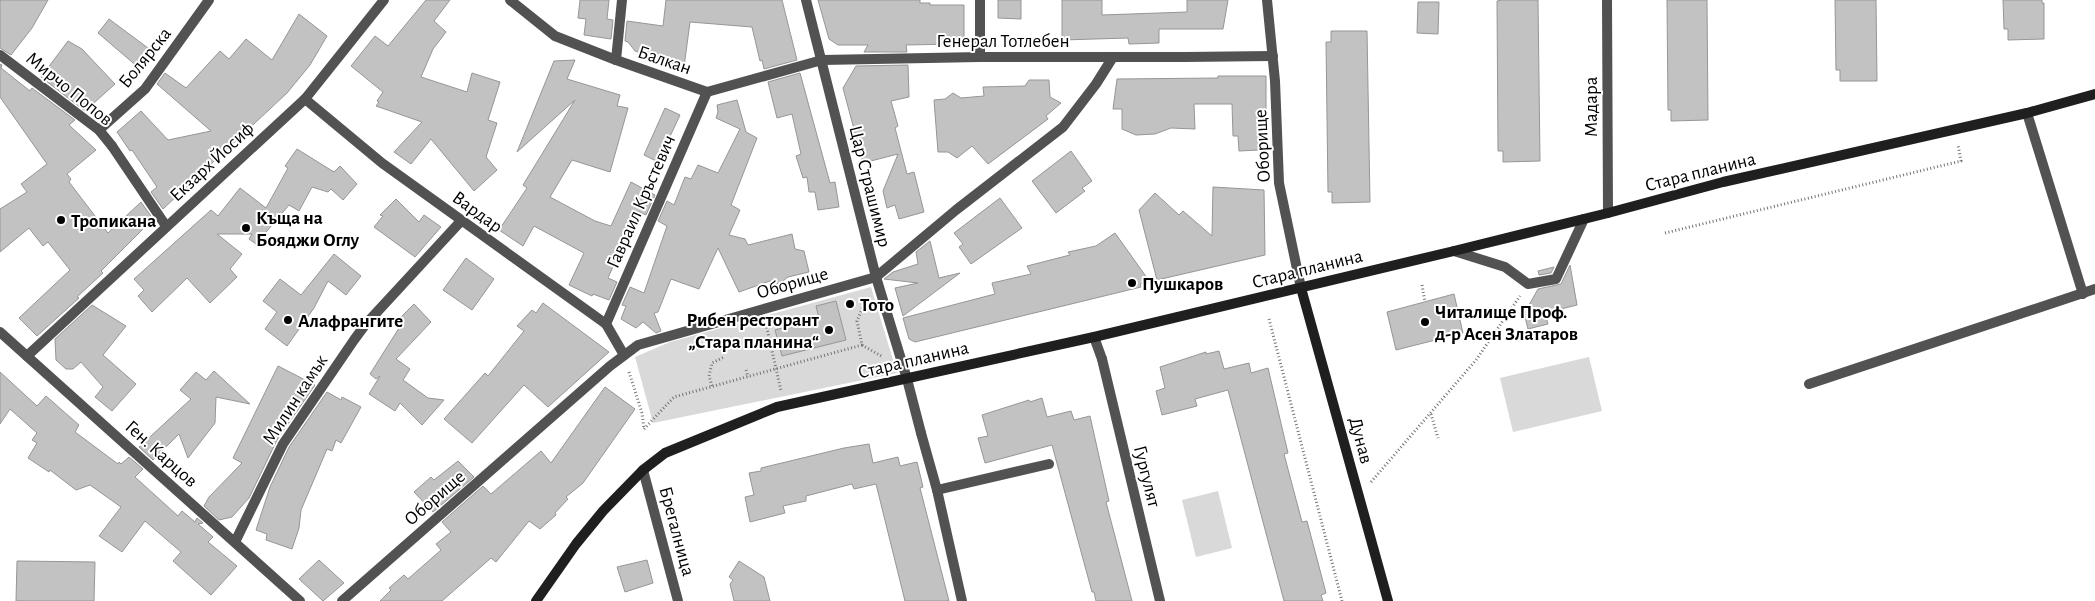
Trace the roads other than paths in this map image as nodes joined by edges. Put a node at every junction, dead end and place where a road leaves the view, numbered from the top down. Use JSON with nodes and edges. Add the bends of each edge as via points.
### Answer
{"nodes":[{"id":1,"x":209,"y":0,"type":"edge"},
{"id":2,"x":384,"y":0,"type":"edge"},
{"id":3,"x":510,"y":0,"type":"edge"},
{"id":4,"x":622,"y":0,"type":"edge"},
{"id":5,"x":806,"y":0,"type":"edge"},
{"id":6,"x":980,"y":0,"type":"edge"},
{"id":7,"x":1267,"y":0,"type":"edge"},
{"id":8,"x":1607,"y":0,"type":"edge"},
{"id":9,"x":0,"y":55,"type":"edge"},
{"id":10,"x":1273,"y":56,"type":"junction"},
{"id":11,"x":980,"y":57,"type":"junction"},
{"id":12,"x":1113,"y":57,"type":"junction"},
{"id":13,"x":616,"y":60,"type":"junction"},
{"id":14,"x":822,"y":60,"type":"junction"},
{"id":15,"x":707,"y":92,"type":"junction"},
{"id":16,"x":2095,"y":94,"type":"edge"},
{"id":17,"x":305,"y":99,"type":"junction"},
{"id":18,"x":2027,"y":113,"type":"junction"},
{"id":19,"x":99,"y":130,"type":"junction"},
{"id":20,"x":1608,"y":213,"type":"junction"},
{"id":21,"x":1584,"y":219,"type":"junction"},
{"id":22,"x":461,"y":221,"type":"junction"},
{"id":23,"x":166,"y":226,"type":"junction"},
{"id":24,"x":1454,"y":252,"type":"junction"},
{"id":25,"x":877,"y":280,"type":"junction"},
{"id":26,"x":1301,"y":288,"type":"junction"},
{"id":27,"x":2095,"y":289,"type":"edge"},
{"id":28,"x":2083,"y":294,"type":"junction"},
{"id":29,"x":606,"y":324,"type":"junction"},
{"id":30,"x":0,"y":332,"type":"edge"},
{"id":31,"x":1094,"y":337,"type":"junction"},
{"id":32,"x":624,"y":355,"type":"junction"},
{"id":33,"x":28,"y":356,"type":"junction"},
{"id":34,"x":906,"y":379,"type":"junction"},
{"id":35,"x":1809,"y":384,"type":"dead end"},
{"id":36,"x":1048,"y":464,"type":"dead end"},
{"id":37,"x":643,"y":470,"type":"junction"},
{"id":38,"x":937,"y":490,"type":"junction"},
{"id":39,"x":235,"y":542,"type":"junction"},
{"id":40,"x":300,"y":601,"type":"edge"},
{"id":41,"x":342,"y":601,"type":"edge"},
{"id":42,"x":536,"y":601,"type":"edge"},
{"id":43,"x":678,"y":601,"type":"edge"},
{"id":44,"x":962,"y":601,"type":"edge"},
{"id":45,"x":1160,"y":601,"type":"edge"},
{"id":46,"x":1388,"y":601,"type":"edge"}],
"edges":[{"from":1,"to":19,"type":"street","name":"Болярска","via":[[145,89]]},
{"from":2,"to":17,"type":"street","name":"Екзарх Йосиф"},
{"from":3,"to":13,"type":"street","name":"Балкан","via":[[555,36]]},
{"from":4,"to":13,"type":"street"},
{"from":5,"to":14,"type":"street","name":"Цар Страшимир"},
{"from":6,"to":11,"type":"street"},
{"from":7,"to":10,"type":"street","name":"Оборище"},
{"from":8,"to":20,"type":"street","name":"Мадара"},
{"from":9,"to":19,"type":"street","name":"Мирчо Попов"},
{"from":10,"to":12,"type":"street","name":"Генерал Тотлебен"},
{"from":10,"to":26,"type":"street","name":"Оборище","via":[[1279,183]]},
{"from":11,"to":12,"type":"street","name":"Генерал Тотлебен"},
{"from":11,"to":14,"type":"street","name":"Генерал Тотлебен"},
{"from":12,"to":25,"type":"street","name":"Оборище","via":[[1063,127],[956,210]]},
{"from":13,"to":15,"type":"street","name":"Балкан"},
{"from":14,"to":15,"type":"street","name":"Балкан"},
{"from":14,"to":25,"type":"street","name":"Цар Страшимир"},
{"from":15,"to":29,"type":"street","name":"Гавраил Кръстевич"},
{"from":16,"to":18,"type":"main road","name":"Стара планина"},
{"from":17,"to":22,"type":"street","name":"Вардар","via":[[382,163]]},
{"from":17,"to":23,"type":"street","name":"Екзарх Йосиф"},
{"from":18,"to":20,"type":"main road","name":"Стара планина","via":[[1722,182]]},
{"from":18,"to":28,"type":"street"},
{"from":19,"to":23,"type":"street","name":"Мирчо Попов"},
{"from":20,"to":21,"type":"main road","name":"Стара планина"},
{"from":21,"to":24,"type":"main road","name":"Стара планина"},
{"from":21,"to":24,"type":"street","via":[[1556,279],[1528,284],[1505,267]]},
{"from":22,"to":29,"type":"street","name":"Вардар"},
{"from":22,"to":39,"type":"street","name":"Милин камък","via":[[360,332],[283,444]]},
{"from":23,"to":33,"type":"street","name":"Екзарх Йосиф"},
{"from":24,"to":26,"type":"main road","name":"Стара планина"},
{"from":25,"to":32,"type":"street","name":"Оборище","via":[[638,345]]},
{"from":25,"to":34,"type":"street","name":"Цар Страшимир"},
{"from":26,"to":31,"type":"main road","name":"Стара планина"},
{"from":26,"to":46,"type":"main road","name":"Дунав"},
{"from":27,"to":28,"type":"street"},
{"from":28,"to":35,"type":"street"},
{"from":29,"to":32,"type":"street","name":"Вардар"},
{"from":30,"to":33,"type":"street","name":"Ген. Карцов"},
{"from":31,"to":34,"type":"main road","name":"Стара планина"},
{"from":31,"to":45,"type":"street","name":"Гургулят"},
{"from":32,"to":41,"type":"street","name":"Оборище"},
{"from":33,"to":39,"type":"street","name":"Ген. Карцов"},
{"from":34,"to":37,"type":"main road","name":"Стара планина","via":[[784,405],[665,453]]},
{"from":34,"to":38,"type":"street","name":"Цар Страшимир"},
{"from":36,"to":38,"type":"street"},
{"from":37,"to":42,"type":"main road","name":"Стара планина","via":[[576,544]]},
{"from":37,"to":43,"type":"street","name":"Брегалница"},
{"from":38,"to":44,"type":"street"},
{"from":39,"to":40,"type":"street","name":"Ген. Карцов"}]}
